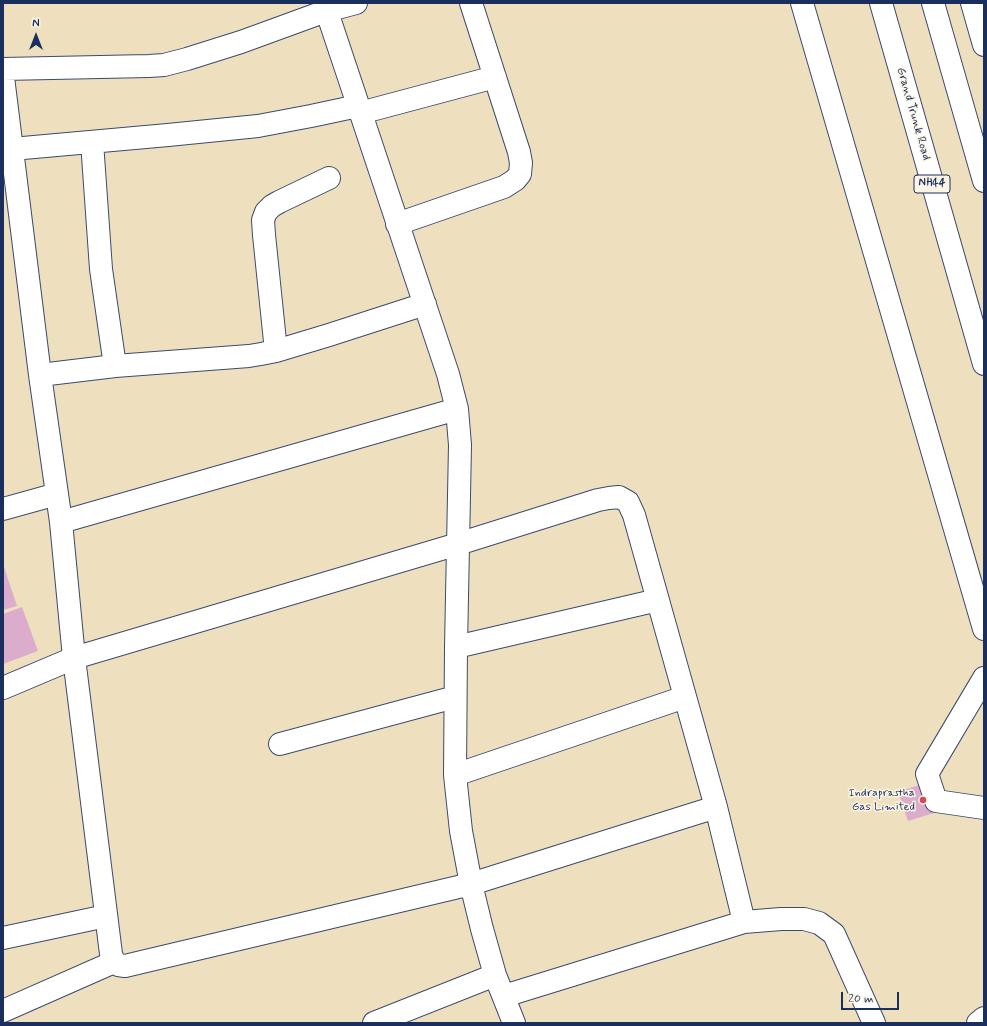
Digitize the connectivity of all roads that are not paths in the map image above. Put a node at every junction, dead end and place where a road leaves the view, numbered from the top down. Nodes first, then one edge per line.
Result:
1 (356, 3) edge
2 (471, 3) edge
3 (802, 3) edge
4 (881, 3) edge
5 (933, 3) edge
6 (972, 3) edge
7 (325, 7) edge
8 (984, 45) edge
9 (3, 69) edge
10 (3, 77) edge
11 (495, 77) junction
12 (359, 109) junction
13 (92, 142) junction
14 (12, 149) junction
15 (329, 178) dead end
16 (984, 181) edge
17 (397, 224) junction
18 (425, 304) junction
19 (276, 351) junction
20 (984, 364) edge
21 (115, 366) junction
22 (40, 375) junction
23 (457, 409) junction
24 (57, 494) junction
25 (3, 509) edge
26 (61, 522) junction
27 (458, 544) junction
28 (658, 600) junction
29 (984, 629) edge
30 (456, 647) junction
31 (74, 658) junction
32 (984, 678) edge
33 (3, 688) edge
34 (455, 697) junction
35 (685, 697) junction
36 (280, 744) dead end
37 (455, 775) junction
38 (716, 807) junction
39 (984, 808) edge
40 (471, 884) junction
41 (106, 916) junction
42 (744, 922) junction
43 (3, 938) edge
44 (114, 962) junction
45 (495, 975) junction
46 (504, 996) junction
47 (3, 1011) edge
48 (984, 1018) edge
49 (374, 1023) edge
50 (514, 1023) edge
51 (874, 1023) edge
52 (978, 1023) edge

1 - 7 main road
2 - 11 main road
3 - 29 main road
4 - 20 main road, Grand Trunk Road / NH44
5 - 16 main road
6 - 8 main road
7 - 9 main road
7 - 12 main road
10 - 14 main road
11 - 12 main road
11 - 17 main road
12 - 13 main road
12 - 17 main road
13 - 14 main road
13 - 21 main road
14 - 22 main road
15 - 19 main road
17 - 18 main road
18 - 19 main road
18 - 23 main road
19 - 21 main road
21 - 22 main road
22 - 24 main road
23 - 26 main road
23 - 27 main road
24 - 25 main road
24 - 26 main road
26 - 31 main road
27 - 28 main road
27 - 30 main road
27 - 31 main road
28 - 30 main road
28 - 35 main road
30 - 34 main road
31 - 33 main road
31 - 41 main road
32 - 39 main road
34 - 36 main road
34 - 37 main road
35 - 37 main road
35 - 38 main road
37 - 40 main road
38 - 40 main road
38 - 42 main road
40 - 44 main road
40 - 45 main road
41 - 43 main road
41 - 44 main road
42 - 46 main road
42 - 51 main road
44 - 47 main road
45 - 46 main road
45 - 49 main road
46 - 50 main road
48 - 52 main road

